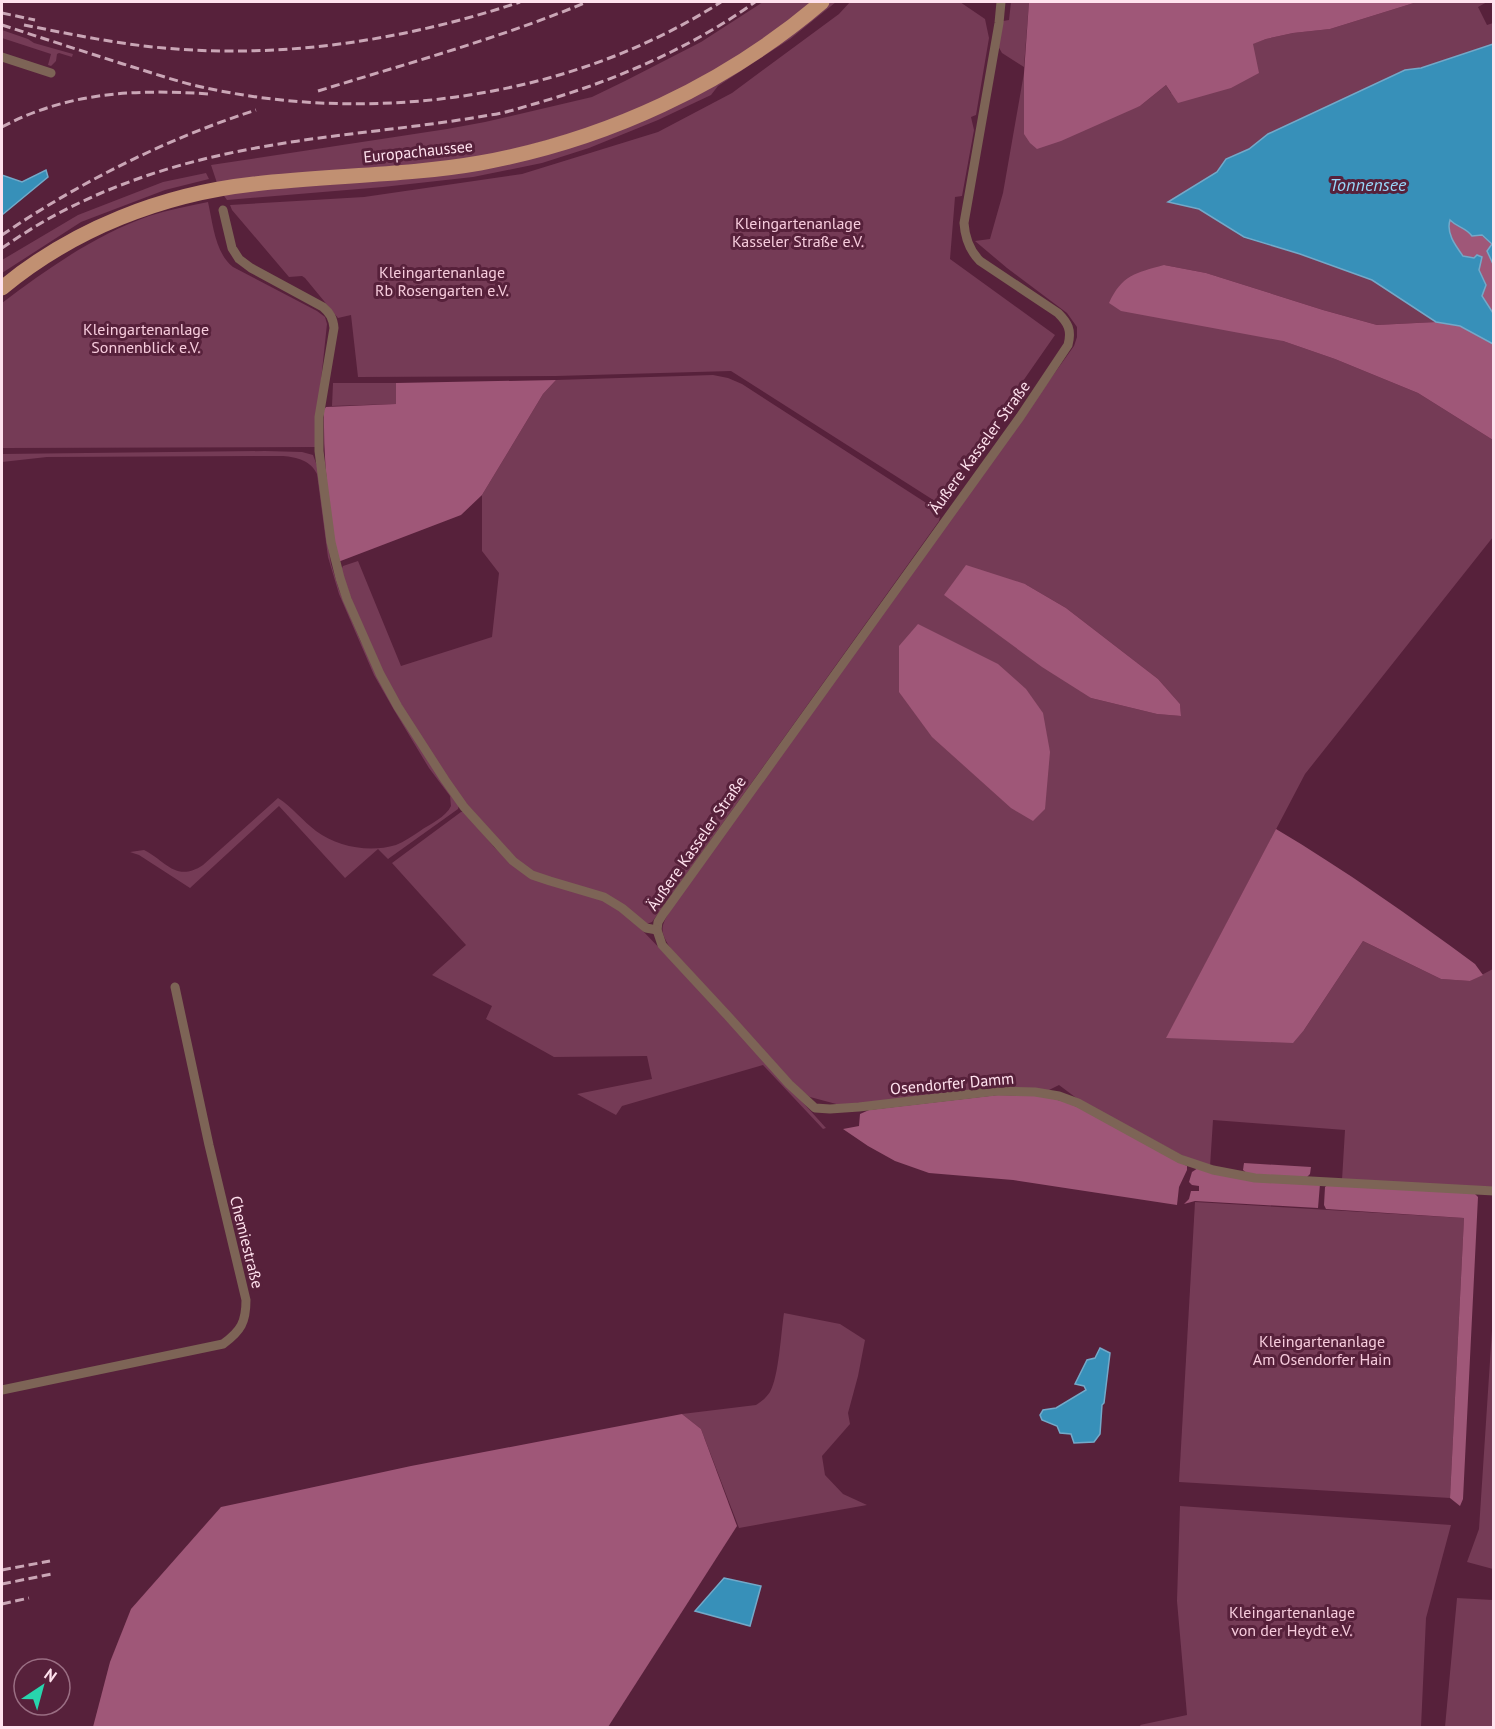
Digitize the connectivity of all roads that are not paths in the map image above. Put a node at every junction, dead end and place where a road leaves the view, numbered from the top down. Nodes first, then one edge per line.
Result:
1 (822, 2) edge
2 (1001, 2) edge
3 (2, 57) edge
4 (51, 73) dead end
5 (223, 210) dead end
6 (2, 288) edge
7 (657, 930) junction
8 (175, 987) dead end
9 (1494, 1191) edge
10 (2, 1390) edge

1 - 6 main road, Europachaussee
2 - 7 street, Äußere Kasseler Straße
3 - 4 street
5 - 7 street, Äußere Kasseler Straße
7 - 9 street, Osendorfer Damm
8 - 10 street, Chemiestraße

